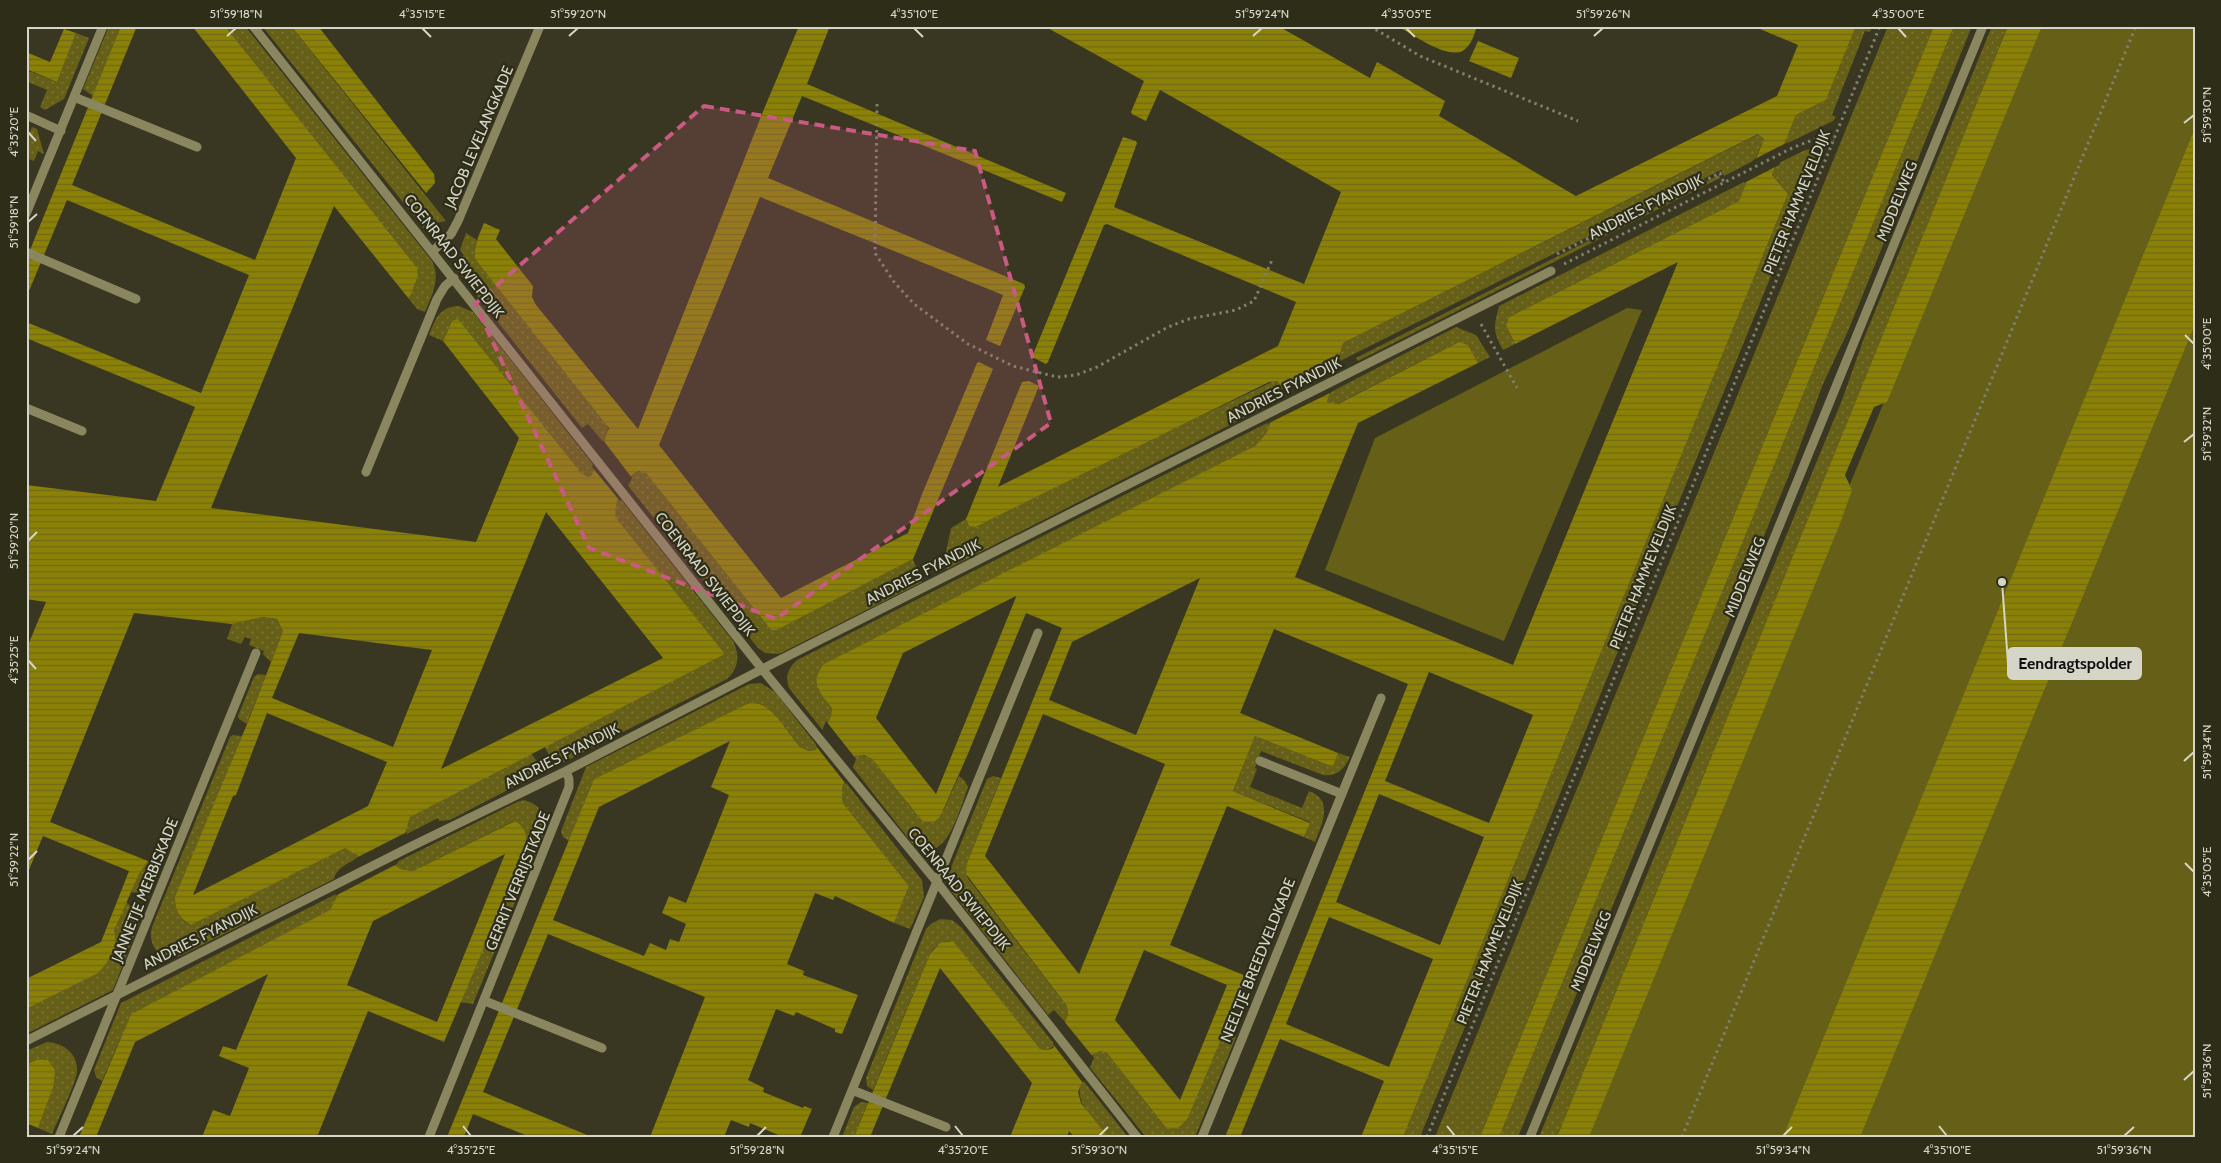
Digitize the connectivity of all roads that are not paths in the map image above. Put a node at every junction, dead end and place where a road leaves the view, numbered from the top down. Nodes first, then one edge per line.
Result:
1 (103, 26) edge
2 (253, 26) edge
3 (540, 26) edge
4 (1983, 26) edge
5 (78, 99) junction
6 (26, 115) edge
7 (61, 131) junction
8 (197, 147) dead end
9 (26, 214) edge
10 (433, 251) junction
11 (26, 252) edge
12 (1551, 271) road end
13 (454, 278) junction
14 (136, 299) dead end
15 (26, 408) edge
16 (82, 431) dead end
17 (366, 472) dead end
18 (1038, 633) dead end
19 (256, 653) dead end
20 (762, 668) junction
21 (1380, 698) dead end
22 (1260, 761) dead end
23 (566, 771) junction
24 (1342, 794) junction
25 (936, 881) junction
26 (118, 994) junction
27 (485, 1001) junction
28 (26, 1040) edge
29 (602, 1048) dead end
30 (852, 1090) junction
31 (946, 1127) dead end
32 (59, 1137) edge
33 (429, 1137) edge
34 (833, 1137) edge
35 (1137, 1137) edge
36 (1202, 1137) edge
37 (1530, 1137) edge

1 - 5 street
2 - 10 street, COENRAAD SWIEPDIJK
3 - 10 street, JACOB LEVELANGKADE
4 - 37 street, MIDDELWEG
5 - 7 street
5 - 8 street
6 - 7 street
7 - 9 street
10 - 13 street, COENRAAD SWIEPDIJK
11 - 14 street
12 - 20 street, ANDRIES FYANDIJK
13 - 17 street
13 - 20 street, COENRAAD SWIEPDIJK
15 - 16 street
18 - 25 street
19 - 26 street, JANNETJE MERBISKADE
20 - 23 street, ANDRIES FYANDIJK
20 - 25 street, COENRAAD SWIEPDIJK
21 - 24 street, NEELTJE BREEDVELDKADE
22 - 24 street
23 - 26 street, ANDRIES FYANDIJK
23 - 27 street, GERRIT VERRIJSTKADE
24 - 36 street, NEELTJE BREEDVELDKADE
25 - 30 street
25 - 35 street, COENRAAD SWIEPDIJK
26 - 28 street, ANDRIES FYANDIJK
26 - 32 street, JANNETJE MERBISKADE
27 - 29 street
27 - 33 street, GERRIT VERRIJSTKADE
30 - 31 street
30 - 34 street

